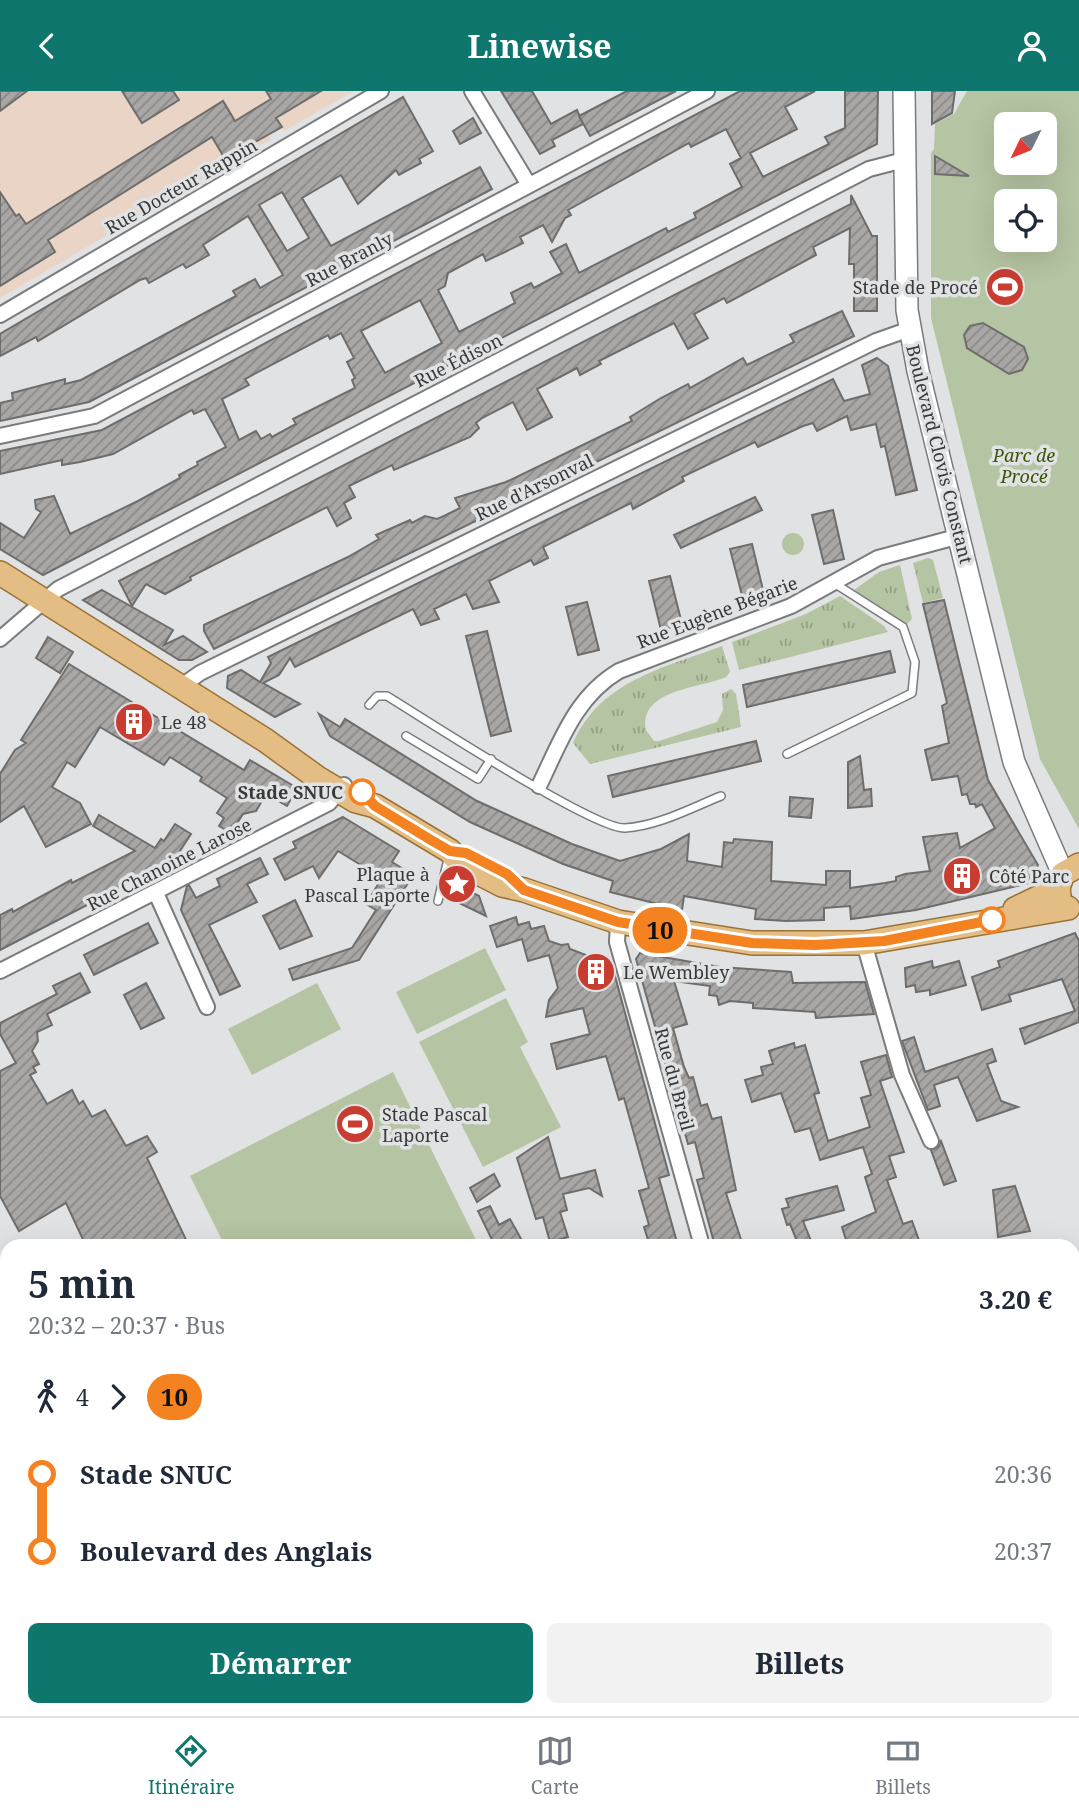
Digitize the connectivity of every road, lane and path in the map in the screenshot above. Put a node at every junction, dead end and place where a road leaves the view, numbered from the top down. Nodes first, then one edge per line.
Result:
1 (381, 91) edge
2 (472, 91) edge
3 (707, 91) edge
4 (904, 91) edge
5 (904, 160) junction
6 (529, 185) junction
7 (0, 315) edge
8 (910, 329) junction
9 (0, 436) edge
10 (960, 536) junction
11 (0, 573) edge
12 (834, 583) junction
13 (0, 584) edge
14 (41, 603) junction
15 (0, 639) edge
16 (179, 688) junction
17 (369, 705) dead end
18 (406, 736) dead end
19 (787, 754) dead end
20 (491, 759) junction
21 (539, 786) junction
22 (343, 787) junction
23 (721, 796) dead end
24 (450, 851) junction
25 (1070, 871) edge
26 (156, 893) junction
27 (438, 901) dead end
28 (1073, 910) edge
29 (990, 921) junction
30 (618, 922) junction
31 (864, 943) junction
32 (0, 971) edge
33 (207, 1007) dead end
34 (931, 1141) dead end
35 (700, 1239) edge

1 - 7 street, Rue Docteur Rappin
2 - 6 street
3 - 6 street, Rue Branly
4 - 5 street, Boulevard Clovis Constant
5 - 8 street, Boulevard Clovis Constant
5 - 14 street, Rue Édison
6 - 9 street, Rue Branly
8 - 10 street, Boulevard Clovis Constant
8 - 16 street, Rue d'Arsonval
10 - 12 street, Rue Eugène Bégarie
10 - 25 street, Boulevard Clovis Constant
11 - 14 main road
12 - 19 lane
12 - 21 street, Rue Eugène Bégarie
13 - 14 main road
14 - 15 street, Rue Édison
14 - 16 main road
16 - 22 main road
17 - 20 lane
18 - 20 lane
20 - 21 lane
21 - 23 lane
22 - 24 main road
22 - 26 street, Rue Chanoine Larose
24 - 27 lane
24 - 30 main road
25 - 28 main road
25 - 29 main road
26 - 32 street, Rue Chanoine Larose
26 - 33 street
28 - 29 main road
29 - 31 main road
30 - 31 main road
30 - 35 street, Rue du Breil
31 - 34 street

